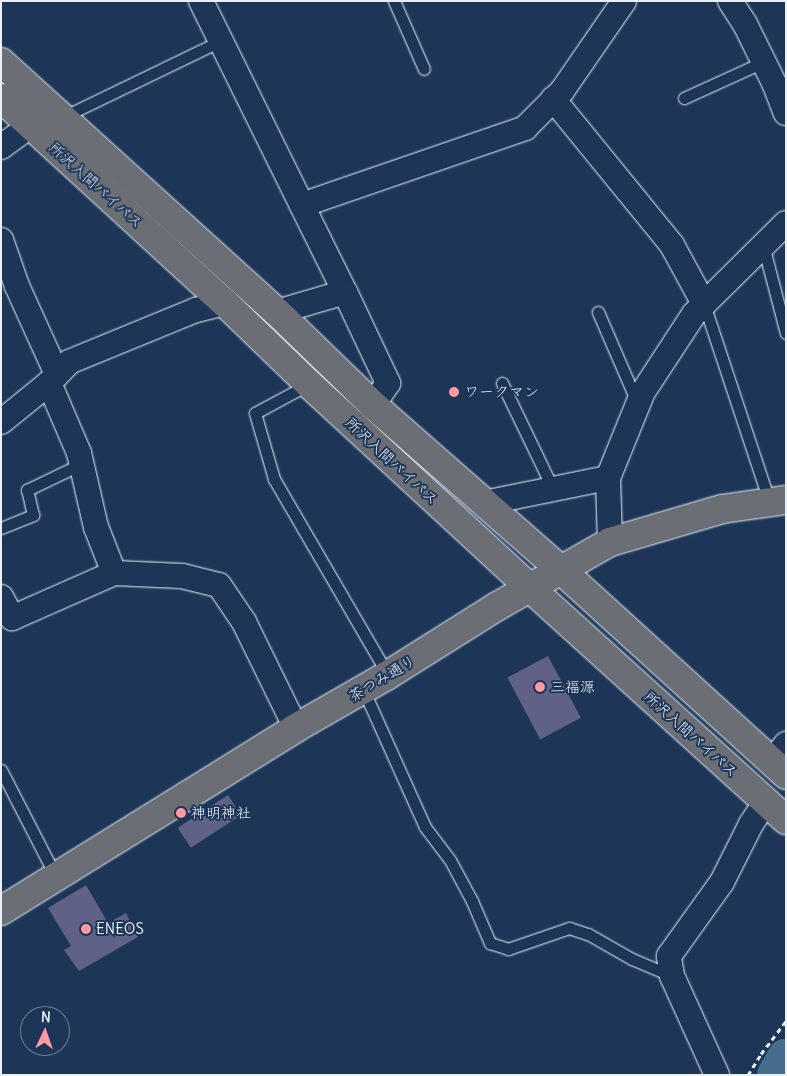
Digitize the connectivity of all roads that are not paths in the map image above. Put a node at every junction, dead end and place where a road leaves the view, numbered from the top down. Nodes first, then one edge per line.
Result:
1 (394, 1) edge
2 (624, 1) edge
3 (730, 1) edge
4 (208, 4) edge
5 (220, 41) junction
6 (1, 62) edge
7 (763, 62) junction
8 (424, 69) dead end
9 (1, 98) edge
10 (684, 98) dead end
11 (553, 99) junction
12 (786, 113) edge
13 (63, 117) junction
14 (30, 125) junction
15 (1, 147) edge
16 (302, 205) junction
17 (786, 223) edge
18 (1, 240) edge
19 (763, 245) junction
20 (345, 292) junction
21 (225, 303) junction
22 (704, 304) junction
23 (277, 312) junction
24 (598, 312) dead end
25 (786, 333) edge
26 (53, 378) junction
27 (502, 382) dead end
28 (309, 384) junction
29 (637, 404) junction
30 (373, 405) junction
31 (1, 422) edge
32 (81, 464) junction
33 (608, 478) junction
34 (553, 489) junction
35 (777, 501) edge
36 (484, 503) junction
37 (1, 528) edge
38 (610, 542) junction
39 (560, 569) junction
40 (114, 573) junction
41 (529, 587) junction
42 (1, 597) edge
43 (388, 675) junction
44 (364, 689) junction
45 (296, 728) junction
46 (781, 760) edge
47 (1, 770) edge
48 (766, 802) junction
49 (786, 820) edge
50 (56, 876) junction
51 (1, 911) edge
52 (672, 976) junction
53 (718, 1075) edge

1 - 8 lane
2 - 11 street
3 - 7 street
4 - 5 street
5 - 13 lane
5 - 16 street
6 - 13 main road, 所沢入間バイパス
7 - 10 lane
7 - 12 street
9 - 14 main road, 所沢入間バイパス
11 - 16 street
11 - 22 street
13 - 23 main road, 所沢入間バイパス
14 - 15 street
14 - 21 main road, 所沢入間バイパス
16 - 20 street
17 - 19 street
18 - 26 street
19 - 22 street
19 - 25 lane
20 - 23 street
20 - 30 street
21 - 26 street
21 - 28 main road, 所沢入間バイパス
22 - 29 street
22 - 35 lane
23 - 30 main road, 所沢入間バイパス
24 - 29 lane
26 - 31 street
26 - 32 street
27 - 34 lane
28 - 41 main road, 所沢入間バイパス
28 - 43 lane
29 - 33 street
30 - 36 main road, 所沢入間バイパス
32 - 37 lane
32 - 40 street
33 - 34 street
33 - 38 street
34 - 36 street
35 - 38 main road, 茶つみ通り
36 - 39 main road, 所沢入間バイパス
38 - 39 main road, 茶つみ通り
39 - 41 main road, 茶つみ通り
39 - 46 main road, 所沢入間バイパス
40 - 42 street
40 - 45 street
41 - 43 main road, 茶つみ通り
41 - 48 main road, 所沢入間バイパス
43 - 44 main road, 茶つみ通り
44 - 45 main road, 茶つみ通り
44 - 52 lane
45 - 50 main road, 茶つみ通り
47 - 50 lane
48 - 49 main road, 所沢入間バイパス
48 - 52 street
50 - 51 main road, 茶つみ通り
52 - 53 street

